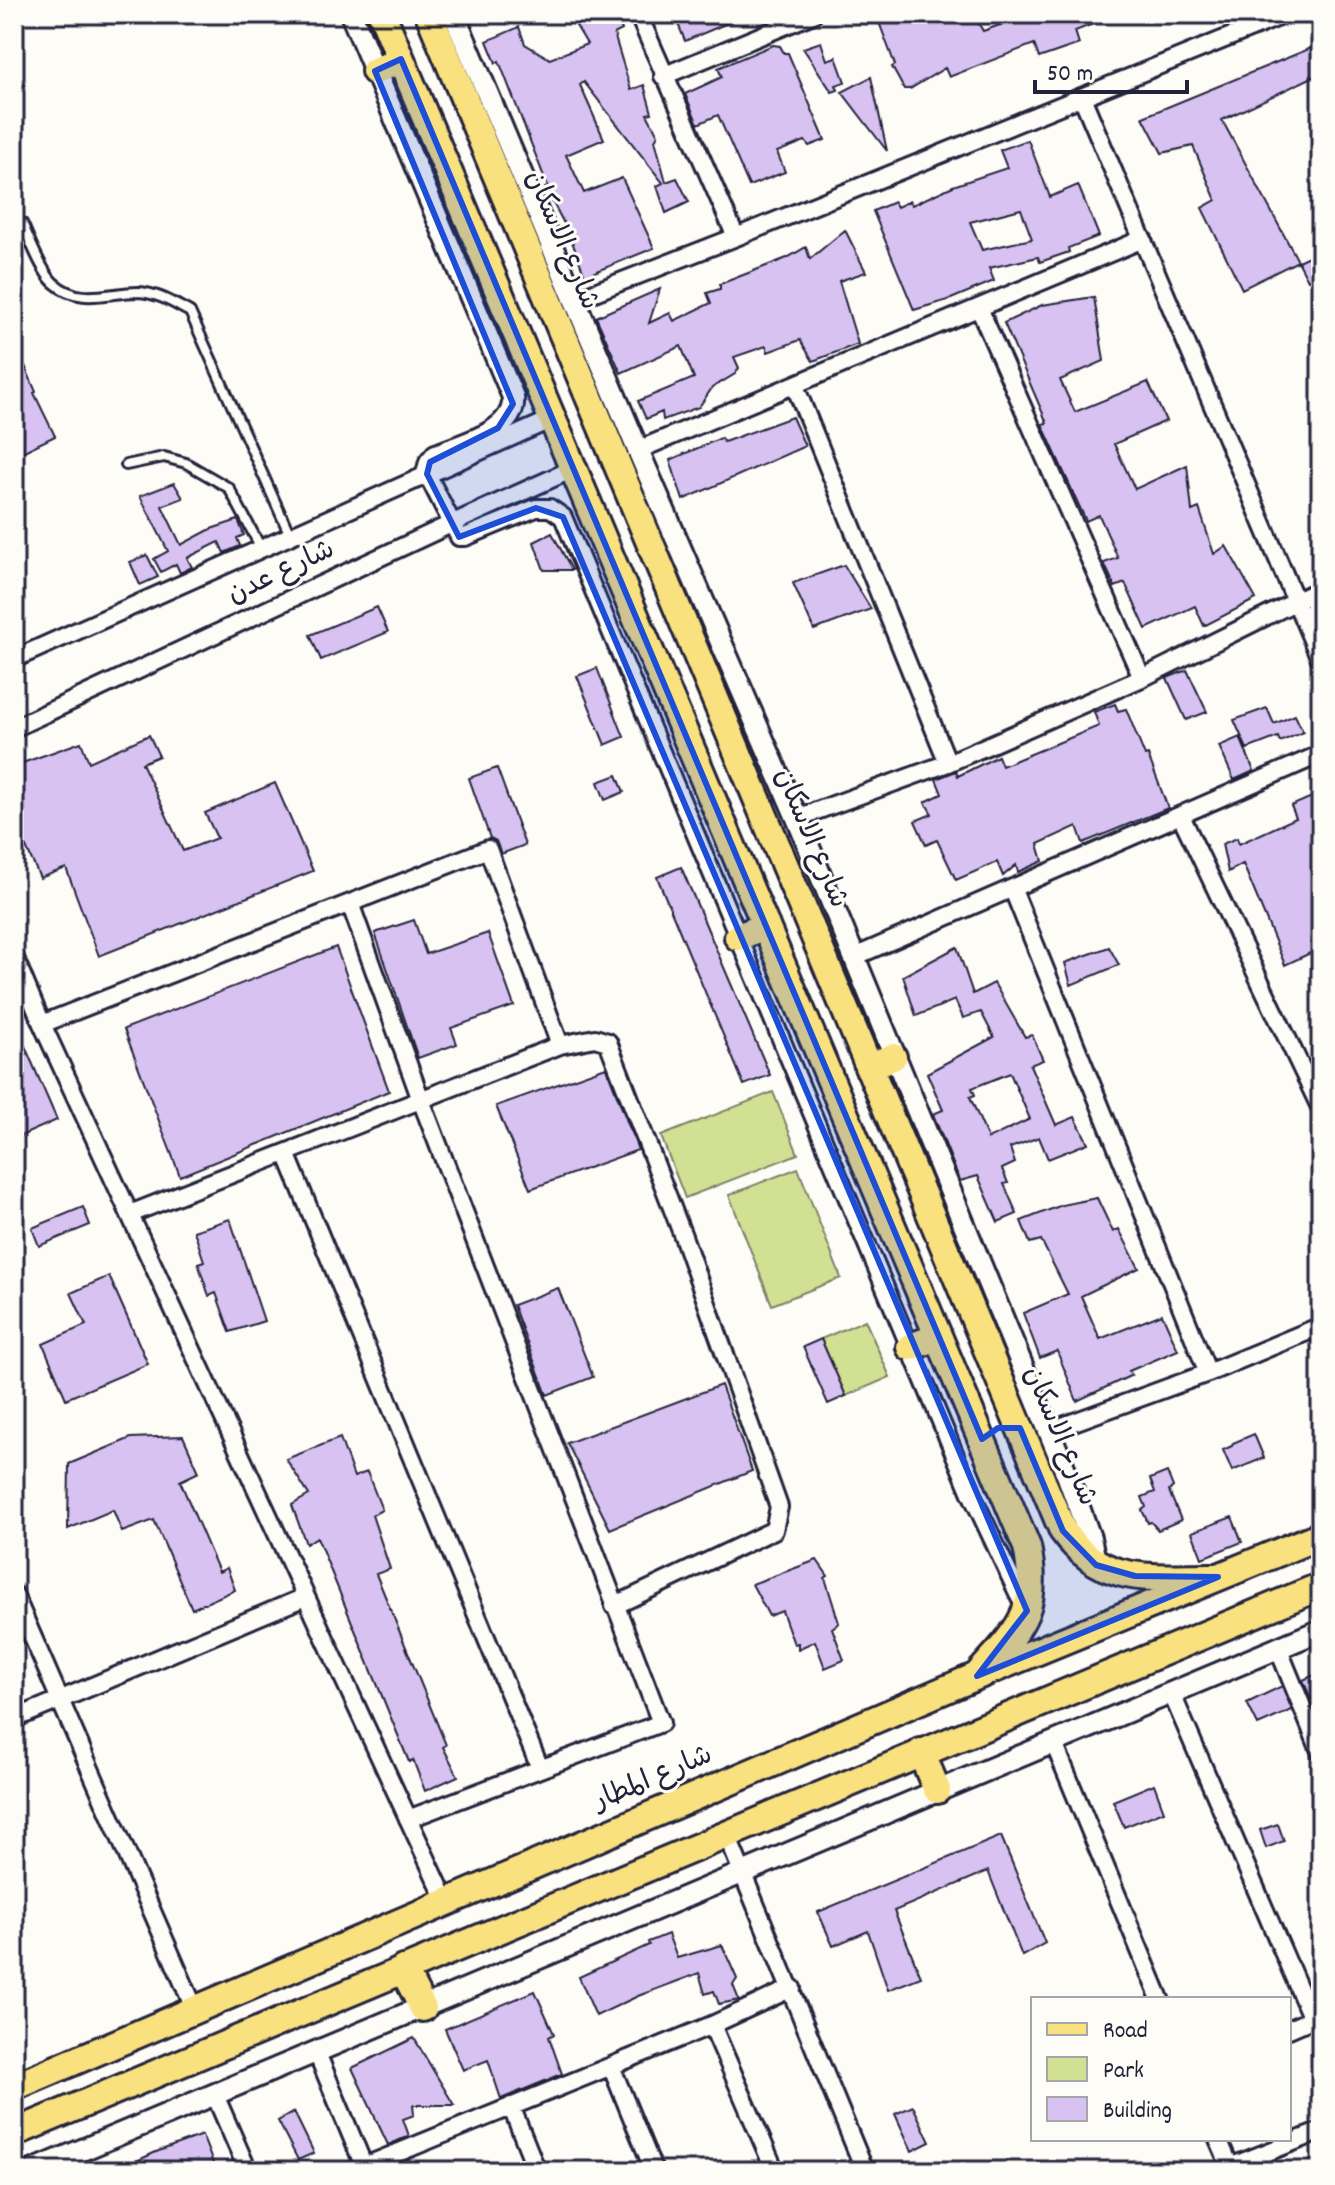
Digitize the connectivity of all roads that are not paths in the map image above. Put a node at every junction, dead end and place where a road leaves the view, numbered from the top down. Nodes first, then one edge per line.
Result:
1 (351, 14) edge
2 (382, 14) edge
3 (429, 14) edge
4 (454, 14) edge
5 (638, 14) edge
6 (1286, 14) edge
7 (807, 15) edge
8 (401, 59) junction
9 (375, 71) junction
10 (663, 76) junction
11 (1082, 97) junction
12 (521, 202) junction
13 (22, 223) dead end
14 (736, 237) junction
15 (1143, 239) junction
16 (574, 300) junction
17 (979, 308) junction
18 (795, 386) junction
19 (552, 419) junction
20 (625, 441) junction
21 (126, 465) dead end
22 (573, 469) junction
23 (427, 474) junction
24 (451, 524) junction
25 (290, 535) junction
26 (261, 548) junction
27 (1321, 589) edge
28 (1295, 601) junction
29 (14, 659) edge
30 (1321, 661) edge
31 (1142, 678) junction
32 (14, 728) edge
33 (1321, 754) edge
34 (948, 763) junction
35 (1181, 816) junction
36 (797, 818) junction
37 (1013, 890) junction
38 (350, 903) junction
39 (766, 926) junction
40 (738, 937) junction
41 (14, 956) edge
42 (854, 957) junction
43 (42, 1024) junction
44 (560, 1045) junction
45 (893, 1057) junction
46 (868, 1067) junction
47 (421, 1100) junction
48 (1321, 1109) edge
49 (286, 1153) junction
50 (130, 1214) junction
51 (1321, 1326) edge
52 (938, 1337) junction
53 (910, 1347) junction
54 (1208, 1373) junction
55 (999, 1377) junction
56 (964, 1397) junction
57 (1020, 1428) junction
58 (1049, 1431) junction
59 (984, 1445) junction
60 (1321, 1535) edge
61 (1096, 1565) junction
62 (1218, 1577) junction
63 (1321, 1586) edge
64 (14, 1594) edge
65 (305, 1597) junction
66 (614, 1606) junction
67 (1027, 1611) junction
68 (1321, 1630) edge
69 (1278, 1648) junction
70 (977, 1676) junction
71 (1171, 1692) junction
72 (58, 1700) junction
73 (14, 1719) edge
74 (1053, 1741) junction
75 (921, 1752) junction
76 (1321, 1753) edge
77 (540, 1768) junction
78 (937, 1790) junction
79 (408, 1819) junction
80 (726, 1833) junction
81 (584, 1845) junction
82 (743, 1872) junction
83 (495, 1881) junction
84 (604, 1887) junction
85 (447, 1903) junction
86 (514, 1922) junction
87 (403, 1969) junction
88 (792, 1988) junction
89 (1159, 1997) edge
90 (423, 2008) junction
91 (195, 2010) junction
92 (1316, 2017) edge
93 (712, 2025) junction
94 (1291, 2028) edge
95 (317, 2053) junction
96 (611, 2066) junction
97 (14, 2087) edge
98 (215, 2095) junction
99 (511, 2106) junction
100 (1321, 2131) edge
101 (14, 2133) edge
102 (1219, 2141) edge
103 (361, 2169) edge
104 (1231, 2169) edge
105 (32, 2171) edge
106 (248, 2171) edge
107 (537, 2171) edge
108 (654, 2171) edge
109 (775, 2171) edge
110 (865, 2171) edge

1 - 9 street
2 - 8 main road
3 - 12 main road, شارع الاسكان
4 - 12 street
5 - 10 street
6 - 11 street
7 - 10 street
8 - 9 main road
8 - 19 main road
9 - 23 street
10 - 14 street
11 - 14 street
11 - 15 street
12 - 16 street
12 - 20 main road, شارع الاسكان
13 - 25 lane
14 - 16 street
15 - 17 street
15 - 28 street
16 - 20 street
17 - 18 street
17 - 31 street
18 - 20 street
18 - 34 street
19 - 22 main road
19 - 23 street, شارع عدن
20 - 36 street
20 - 46 main road, شارع الاسكان
21 - 26 lane
22 - 24 street, شارع عدن
22 - 39 main road
23 - 24 street
23 - 25 street, شارع عدن
24 - 32 street, شارع عدن
24 - 40 street
25 - 26 street, شارع عدن
26 - 29 street, شارع عدن
27 - 28 street
28 - 30 street
28 - 31 street
31 - 34 street
33 - 35 street
34 - 36 street
35 - 37 street
35 - 48 street
36 - 42 street
37 - 42 street
37 - 54 street
38 - 43 street
38 - 44 street
38 - 47 street
39 - 40 main road
39 - 52 main road
40 - 53 street
41 - 43 street
42 - 45 street
43 - 50 street
44 - 47 street
44 - 66 street
45 - 46 main road
45 - 58 street
46 - 55 main road, شارع الاسكان
47 - 49 street
47 - 66 street
49 - 50 street
49 - 77 street
50 - 65 street
51 - 54 street
52 - 53 main road
52 - 56 main road
53 - 67 street
54 - 58 street
55 - 56 main road
55 - 57 main road, شارع الاسكان
56 - 59 main road
57 - 59 main road
57 - 61 main road, شارع الاسكان
58 - 61 street
59 - 67 main road
60 - 62 main road, شارع المطار
61 - 62 main road, شارع الاسكان
62 - 70 main road, شارع المطار
63 - 75 main road
64 - 72 street
65 - 72 street
65 - 79 street
66 - 77 street
67 - 70 main road
68 - 69 street
69 - 71 street
69 - 76 street
70 - 81 main road, شارع المطار
71 - 74 street
71 - 92 street
72 - 73 street
72 - 91 street
74 - 78 street
74 - 89 street
75 - 78 main road
75 - 80 main road
77 - 79 street
78 - 82 street
79 - 85 street
80 - 82 street
80 - 84 main road
81 - 83 main road, شارع المطار
81 - 84 main road
82 - 88 street
82 - 90 street
83 - 85 main road, شارع المطار
83 - 86 main road
84 - 86 main road
85 - 91 main road, شارع المطار
86 - 87 main road
87 - 90 main road
87 - 101 main road
88 - 93 street
88 - 110 street
90 - 95 street
91 - 97 main road, شارع المطار
92 - 94 street
93 - 96 street
93 - 109 street
95 - 98 street
95 - 103 street
96 - 99 street
96 - 108 street
98 - 105 street
98 - 106 street
99 - 103 street
99 - 107 street
100 - 104 street
102 - 104 street

